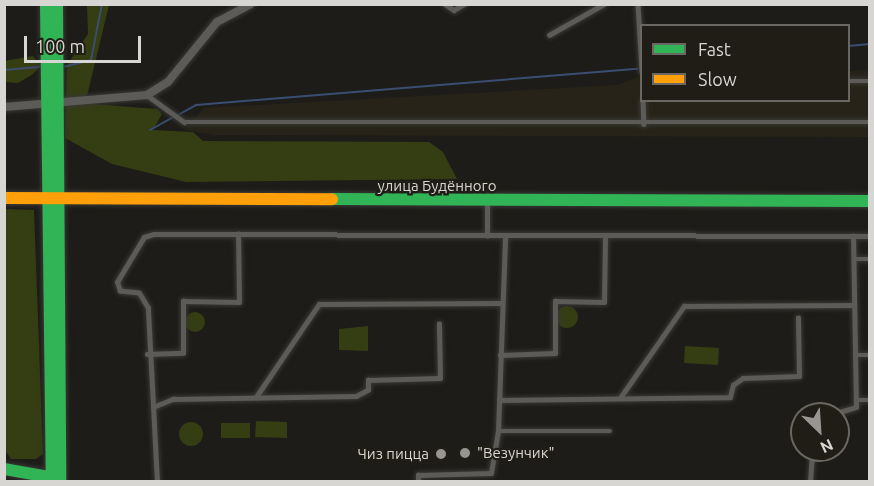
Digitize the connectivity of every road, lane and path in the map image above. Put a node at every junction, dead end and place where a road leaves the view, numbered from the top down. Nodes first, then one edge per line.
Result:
1 (46, 4) edge
2 (57, 4) edge
3 (251, 4) edge
4 (445, 4) edge
5 (464, 4) edge
6 (604, 4) edge
7 (638, 4) edge
8 (549, 35) dead end
9 (640, 38) edge
10 (53, 58) junction
11 (850, 81) edge
12 (870, 81) edge
13 (147, 95) junction
14 (643, 102) edge
15 (52, 103) junction
16 (4, 107) edge
17 (870, 122) edge
18 (644, 124) junction
19 (4, 198) edge
20 (50, 200) junction
21 (870, 201) edge
22 (487, 202) junction
23 (238, 234) junction
24 (487, 236) junction
25 (505, 236) junction
26 (605, 236) junction
27 (853, 236) junction
28 (870, 236) edge
29 (854, 259) junction
30 (870, 259) edge
31 (501, 303) junction
32 (854, 305) junction
33 (798, 318) dead end
34 (439, 324) dead end
35 (147, 354) junction
36 (500, 355) junction
37 (855, 355) junction
38 (870, 355) edge
39 (256, 397) junction
40 (620, 398) junction
41 (499, 400) junction
42 (856, 400) junction
43 (870, 400) edge
44 (153, 407) junction
45 (850, 409) edge
46 (498, 431) junction
47 (610, 431) dead end
48 (811, 462) edge
49 (4, 469) edge
50 (56, 480) edge
51 (157, 482) edge
52 (418, 482) edge
53 (810, 482) edge

1 - 10 main road
2 - 10 main road
3 - 13 street
4 - 5 lane
6 - 8 lane
7 - 9 lane
10 - 15 main road
11 - 12 lane
13 - 15 street
13 - 18 lane
14 - 18 lane
15 - 16 street
15 - 20 main road
17 - 18 lane
19 - 20 main road, улица Будённого
20 - 22 main road, улица Будённого
20 - 50 main road
21 - 22 main road, улица Будённого
22 - 24 lane
23 - 24 lane
23 - 35 lane
23 - 35 lane
24 - 25 lane
25 - 26 lane
25 - 31 lane
26 - 27 lane
26 - 36 lane
27 - 28 lane
27 - 29 lane
29 - 30 lane
29 - 32 lane
31 - 36 lane
31 - 39 lane
32 - 37 lane
32 - 40 lane
33 - 40 lane
34 - 39 lane
35 - 44 lane
36 - 41 lane
37 - 38 lane
37 - 42 lane
39 - 44 lane
40 - 41 lane
41 - 46 lane
42 - 43 lane
42 - 45 lane
44 - 51 lane
46 - 47 lane
46 - 52 lane
48 - 53 lane
49 - 50 main road

